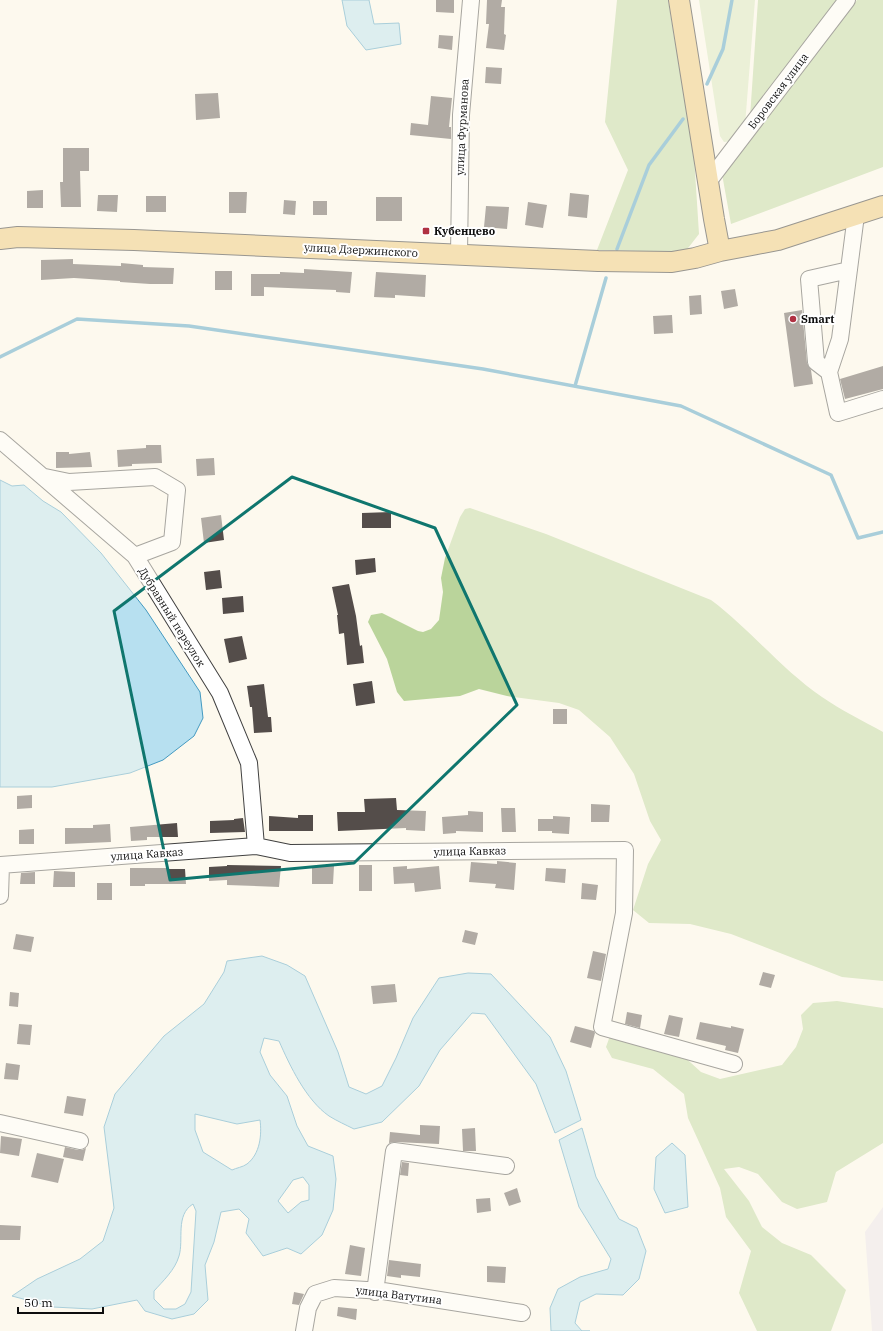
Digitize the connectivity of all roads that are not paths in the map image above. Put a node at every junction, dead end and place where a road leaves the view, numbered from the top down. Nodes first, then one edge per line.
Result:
1 (471, 0) edge
2 (679, 0) edge
3 (847, 0) edge
4 (708, 182) junction
5 (883, 206) edge
6 (856, 215) junction
7 (0, 239) edge
8 (720, 251) junction
9 (459, 254) junction
10 (849, 270) junction
11 (829, 372) junction
12 (883, 399) edge
13 (0, 440) edge
14 (43, 477) junction
15 (134, 556) junction
16 (256, 846) junction
17 (1, 865) edge
18 (0, 896) edge
19 (734, 1064) dead end
20 (0, 1123) edge
21 (80, 1141) dead end
22 (506, 1166) dead end
23 (375, 1292) junction
24 (522, 1313) dead end
25 (304, 1331) edge

1 - 9 street, улица Фурманова
2 - 4 main road
3 - 4 street, Боровская улица
4 - 8 main road
5 - 6 main road, улица Дзержинского
6 - 8 main road, улица Дзержинского
6 - 10 street
7 - 9 main road, улица Дзержинского
8 - 9 main road, улица Дзержинского
10 - 11 street
10 - 11 street
11 - 12 street
13 - 14 street, Дубравный переулок
14 - 15 street, Дубравный переулок
14 - 15 street
15 - 16 street, Дубравный переулок
16 - 17 street, улица Кавказ
16 - 19 street, улица Кавказ
17 - 18 street
20 - 21 street
22 - 23 street
23 - 24 street, улица Ватутина
23 - 25 street, улица Ватутина

